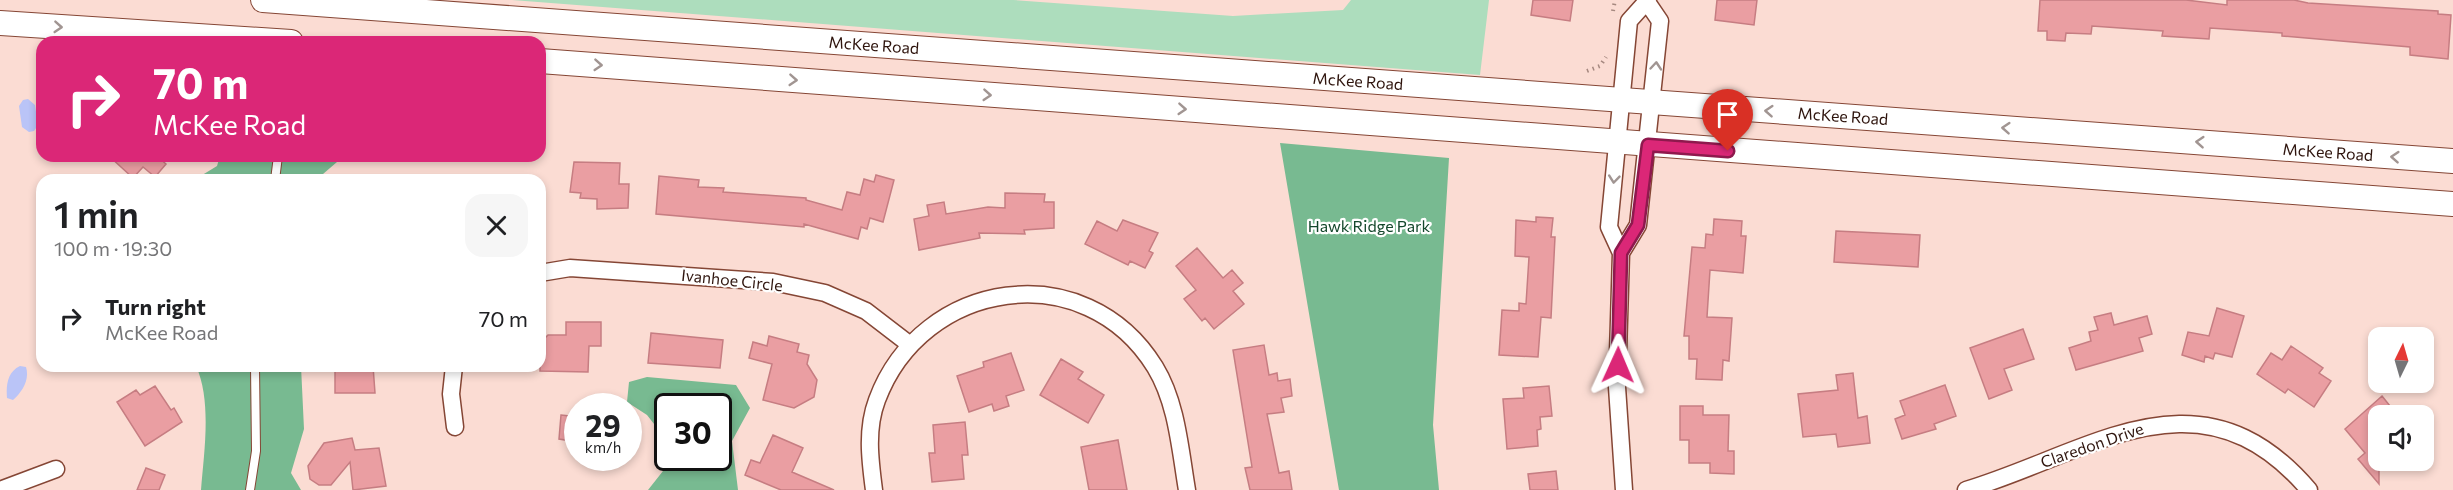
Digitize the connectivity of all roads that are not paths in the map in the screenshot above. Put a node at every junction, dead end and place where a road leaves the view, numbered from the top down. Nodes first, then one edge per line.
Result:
1 (263, 0) edge
2 (1647, 1) edge
3 (0, 23) edge
4 (194, 36) edge
5 (546, 61) edge
6 (1622, 100) junction
7 (1653, 102) junction
8 (1617, 142) junction
9 (1648, 145) junction
10 (2453, 161) edge
11 (2453, 204) edge
12 (1621, 253) junction
13 (546, 272) edge
14 (909, 344) junction
15 (255, 372) edge
16 (453, 372) edge
17 (455, 427) dead end
18 (56, 469) dead end
19 (0, 490) edge
20 (250, 490) edge
21 (874, 490) edge
22 (1187, 490) edge
23 (1624, 490) edge
24 (1966, 490) edge
25 (2309, 490) edge

1 - 6 main road, McKee Road
2 - 6 street
7 -> 2 street
3 -> 4 main road
5 -> 8 main road
6 - 7 main road, McKee Road
6 - 8 street
7 - 9 street
10 -> 7 main road, McKee Road
8 - 9 main road
8 -> 12 street
9 - 11 main road
9 - 12 street
12 - 23 street
13 - 14 street, Ivanhoe Circle
14 - 21 street
14 - 22 street
15 - 20 lane
16 - 17 street
18 - 19 street
24 - 25 street, Claredon Drive

